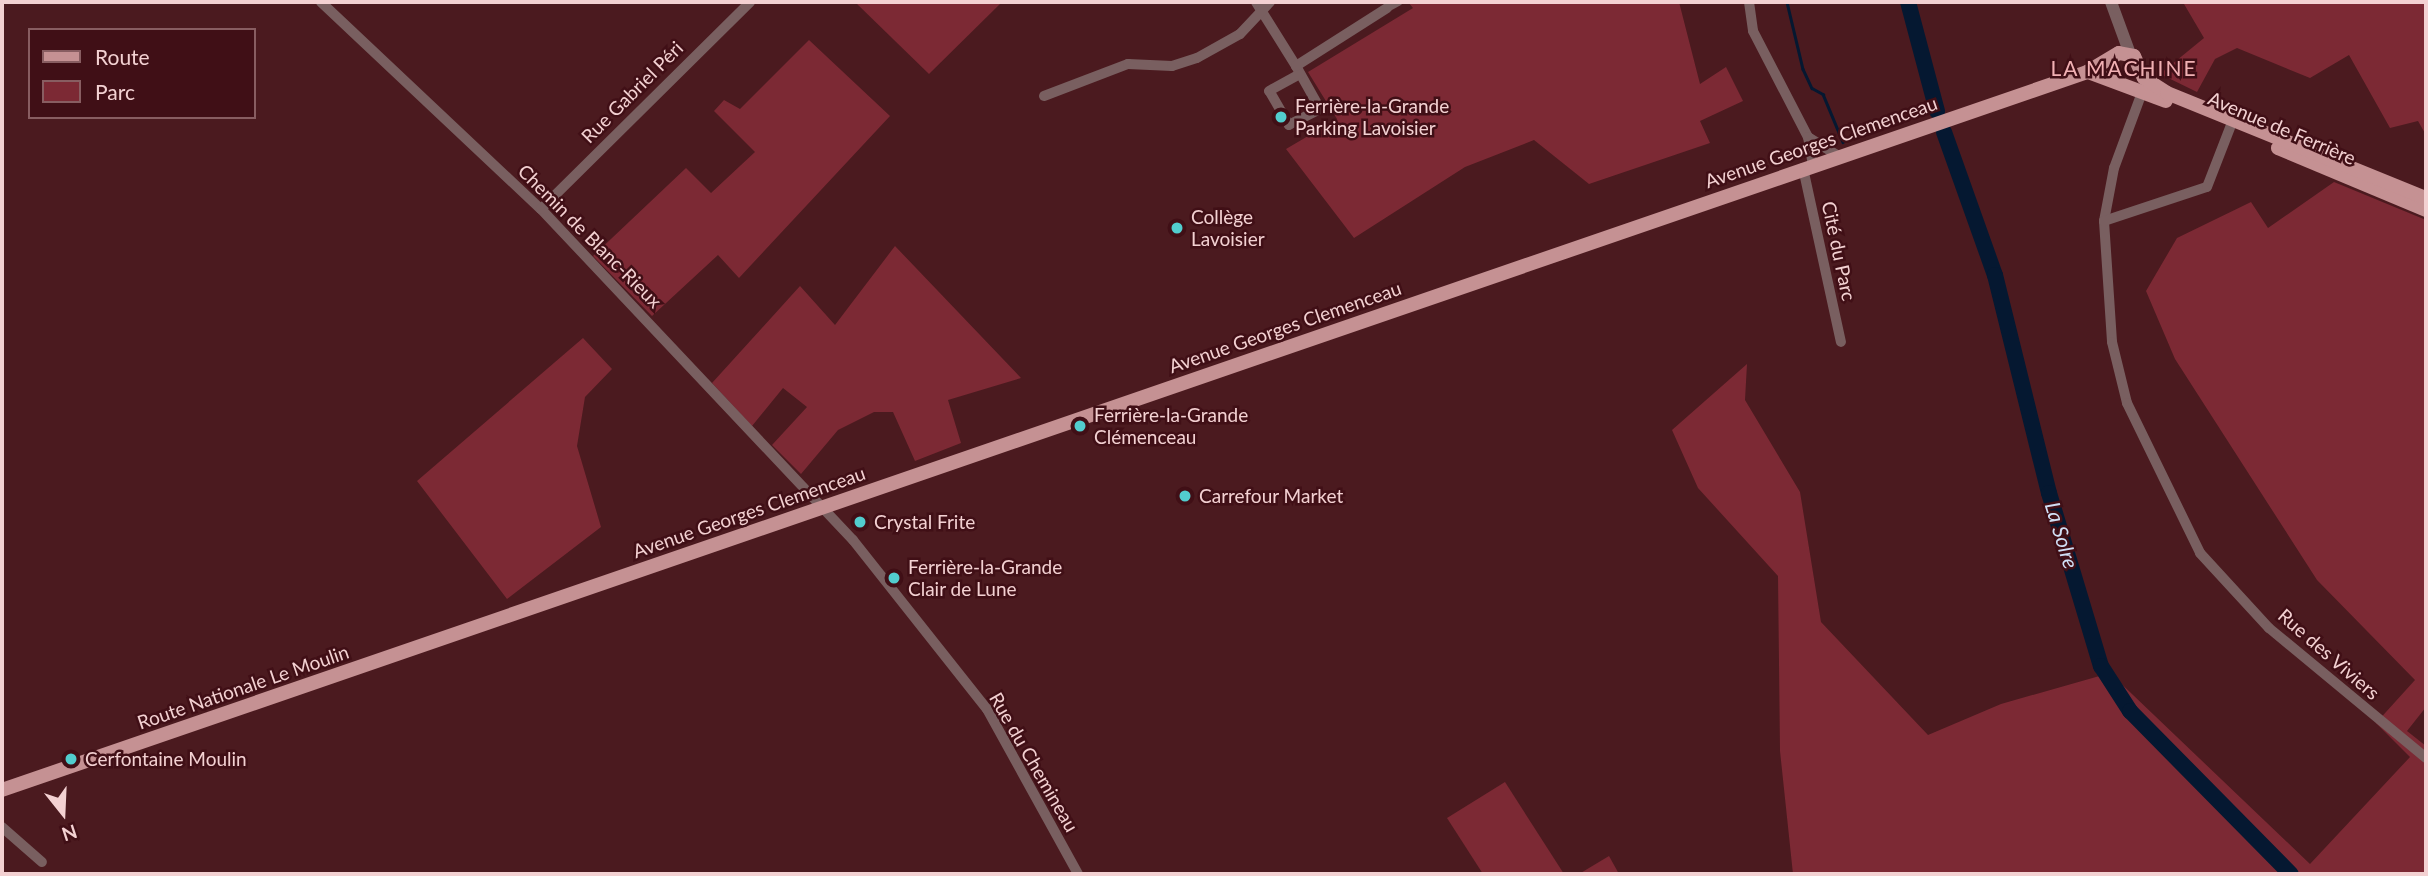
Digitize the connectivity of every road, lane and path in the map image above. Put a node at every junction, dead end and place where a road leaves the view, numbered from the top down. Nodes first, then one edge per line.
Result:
1 (321, 2) edge
2 (750, 2) edge
3 (1270, 2) edge
4 (1398, 2) edge
5 (1749, 2) edge
6 (2110, 2) edge
7 (1258, 6) edge
8 (1387, 8) joint
9 (2120, 56) junction
10 (1298, 70) junction
11 (2087, 72) junction
12 (2117, 79) junction
13 (2142, 80) junction
14 (1044, 96) dead end
15 (2231, 123) junction
16 (1808, 137) junction
17 (1839, 156) junction
18 (1808, 166) junction
19 (2426, 198) edge
20 (541, 209) junction
21 (2426, 210) edge
22 (2104, 221) junction
23 (1840, 342) dead end
24 (824, 506) junction
25 (497, 620) joint
26 (2426, 758) edge
27 (2, 790) edge
28 (2, 827) edge
29 (42, 862) dead end
30 (1077, 874) edge

1 - 20 street, Chemin de Blanc-Rieux
2 - 20 street, Rue Gabriel Péri
3 - 7 street
4 - 8 street
5 - 16 street
6 - 9 street
7 - 10 street
7 - 14 street
8 - 10 street
9 - 11 main road, Avenue Georges Clemenceau
9 - 12 main road
9 - 13 main road
10 - 10 street
11 - 12 main road, Avenue Georges Clemenceau
11 - 17 main road, Avenue Georges Clemenceau
12 - 13 main road
12 - 13 main road
13 - 15 main road
13 - 22 street, Rue des Viviers
15 - 19 main road
15 - 21 main road, Avenue de Ferrière
15 - 22 street
16 - 17 street
16 - 18 street, Cité du Parc
17 - 18 main road, Avenue Georges Clemenceau
18 - 23 street, Cité du Parc
18 - 24 main road, Avenue Georges Clemenceau
20 - 24 street, Chemin de Blanc-Rieux
22 - 26 street, Rue des Viviers
24 - 25 main road, Avenue Georges Clemenceau
24 - 30 street, Rue du Chemineau
25 - 27 main road, Route Nationale Le Moulin
28 - 29 street

